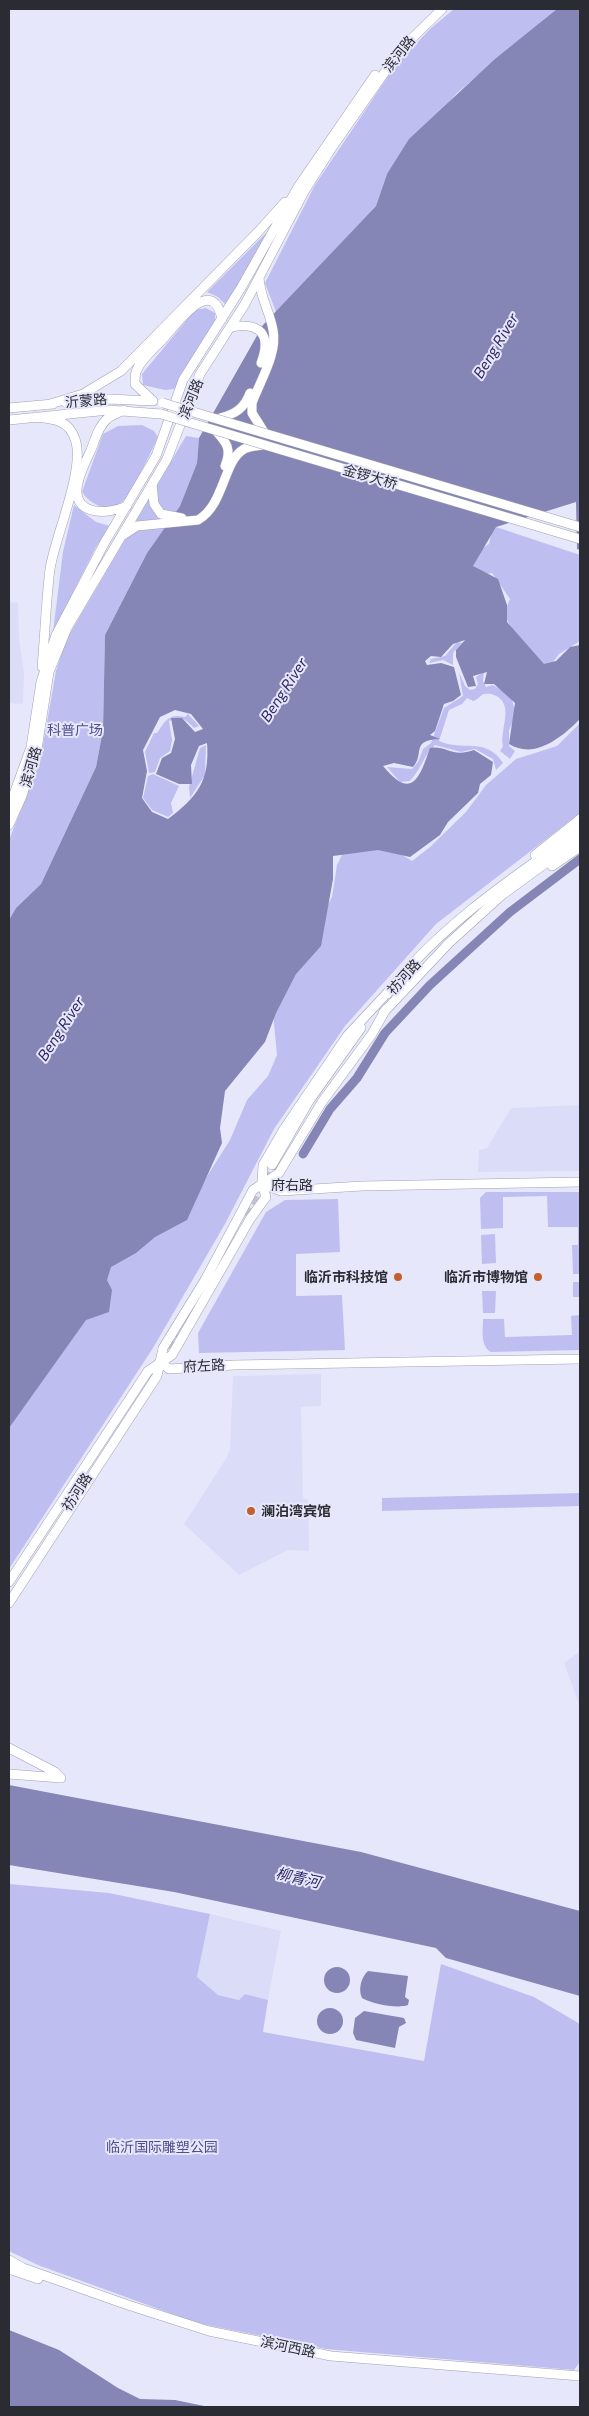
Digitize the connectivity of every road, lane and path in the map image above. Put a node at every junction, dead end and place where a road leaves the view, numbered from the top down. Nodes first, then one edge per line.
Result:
1 (434, 9) edge
2 (442, 9) edge
3 (298, 187) junction
4 (259, 278) junction
5 (222, 319) junction
6 (231, 327) junction
7 (153, 401) junction
8 (163, 403) joint
9 (47, 405) junction
10 (9, 408) edge
11 (124, 410) junction
12 (161, 414) joint
13 (35, 417) junction
14 (220, 418) junction
15 (9, 420) edge
16 (215, 430) junction
17 (264, 432) junction
18 (263, 445) junction
19 (152, 484) junction
20 (127, 506) junction
21 (580, 527) edge
22 (121, 536) junction
23 (580, 539) edge
24 (41, 682) junction
25 (9, 808) edge
26 (580, 819) edge
27 (9, 825) edge
28 (580, 830) edge
29 (580, 838) edge
30 (580, 847) edge
31 (523, 869) junction
32 (508, 890) junction
33 (389, 991) junction
34 (386, 1009) junction
35 (580, 1181) edge
36 (262, 1184) junction
37 (580, 1357) edge
38 (160, 1362) junction
39 (146, 1384) junction
40 (9, 1582) edge
41 (9, 1588) edge
42 (9, 1597) edge
43 (9, 1603) edge
44 (9, 1748) edge
45 (9, 1753) edge
46 (9, 1774) edge
47 (61, 1778) junction
48 (9, 2260) edge
49 (9, 2268) edge
50 (580, 2372) edge
51 (570, 2376) junction
52 (580, 2376) edge
53 (580, 2382) edge

1 - 3 main road, 滨河路
2 - 4 main road, 滨河路
3 - 5 main road, 滨河路
3 - 9 main road
4 - 6 main road, 滨河路
4 - 17 main road
5 - 7 main road
5 - 20 main road, 滨河路
6 - 14 main road
6 - 19 main road, 滨河路
7 - 8 main road, 沂蒙路
7 - 9 main road, 沂蒙路
8 - 14 main road, 金锣大桥, bridge
9 - 10 main road, 沂蒙路
11 - 12 main road, 沂蒙路
11 - 13 main road, 沂蒙路
11 - 20 main road
12 - 16 main road, 金锣大桥, bridge
13 - 15 main road, 沂蒙路
13 - 24 main road
14 - 17 main road, 金锣大桥, bridge
16 - 18 main road, 金锣大桥, bridge
16 - 19 main road
17 - 21 main road, 金锣大桥, bridge
18 - 22 main road
18 - 23 main road, 金锣大桥, bridge
19 - 22 main road, 滨河路
20 - 24 main road, 滨河路
22 - 27 main road, 滨河路
24 - 25 main road, 滨河路
26 - 31 main road
28 - 31 main road, 祊河路
29 - 32 main road, 祊河路
30 - 32 main road
31 - 33 main road, 祊河路
32 - 34 main road, 祊河路
33 - 34 main road, 祊河路
33 - 36 main road
34 - 36 main road
35 - 36 main road, 府右路
36 - 38 main road
36 - 38 main road
37 - 38 main road, 府左路
38 - 39 main road
39 - 40 main road
39 - 41 main road, 祊河路
39 - 42 main road, 祊河路
39 - 43 main road
44 - 47 main road
45 - 47 main road
46 - 47 main road
48 - 51 main road, 滨河西路
49 - 53 main road, 滨河西路
50 - 51 main road
51 - 52 main road, 滨河西路

